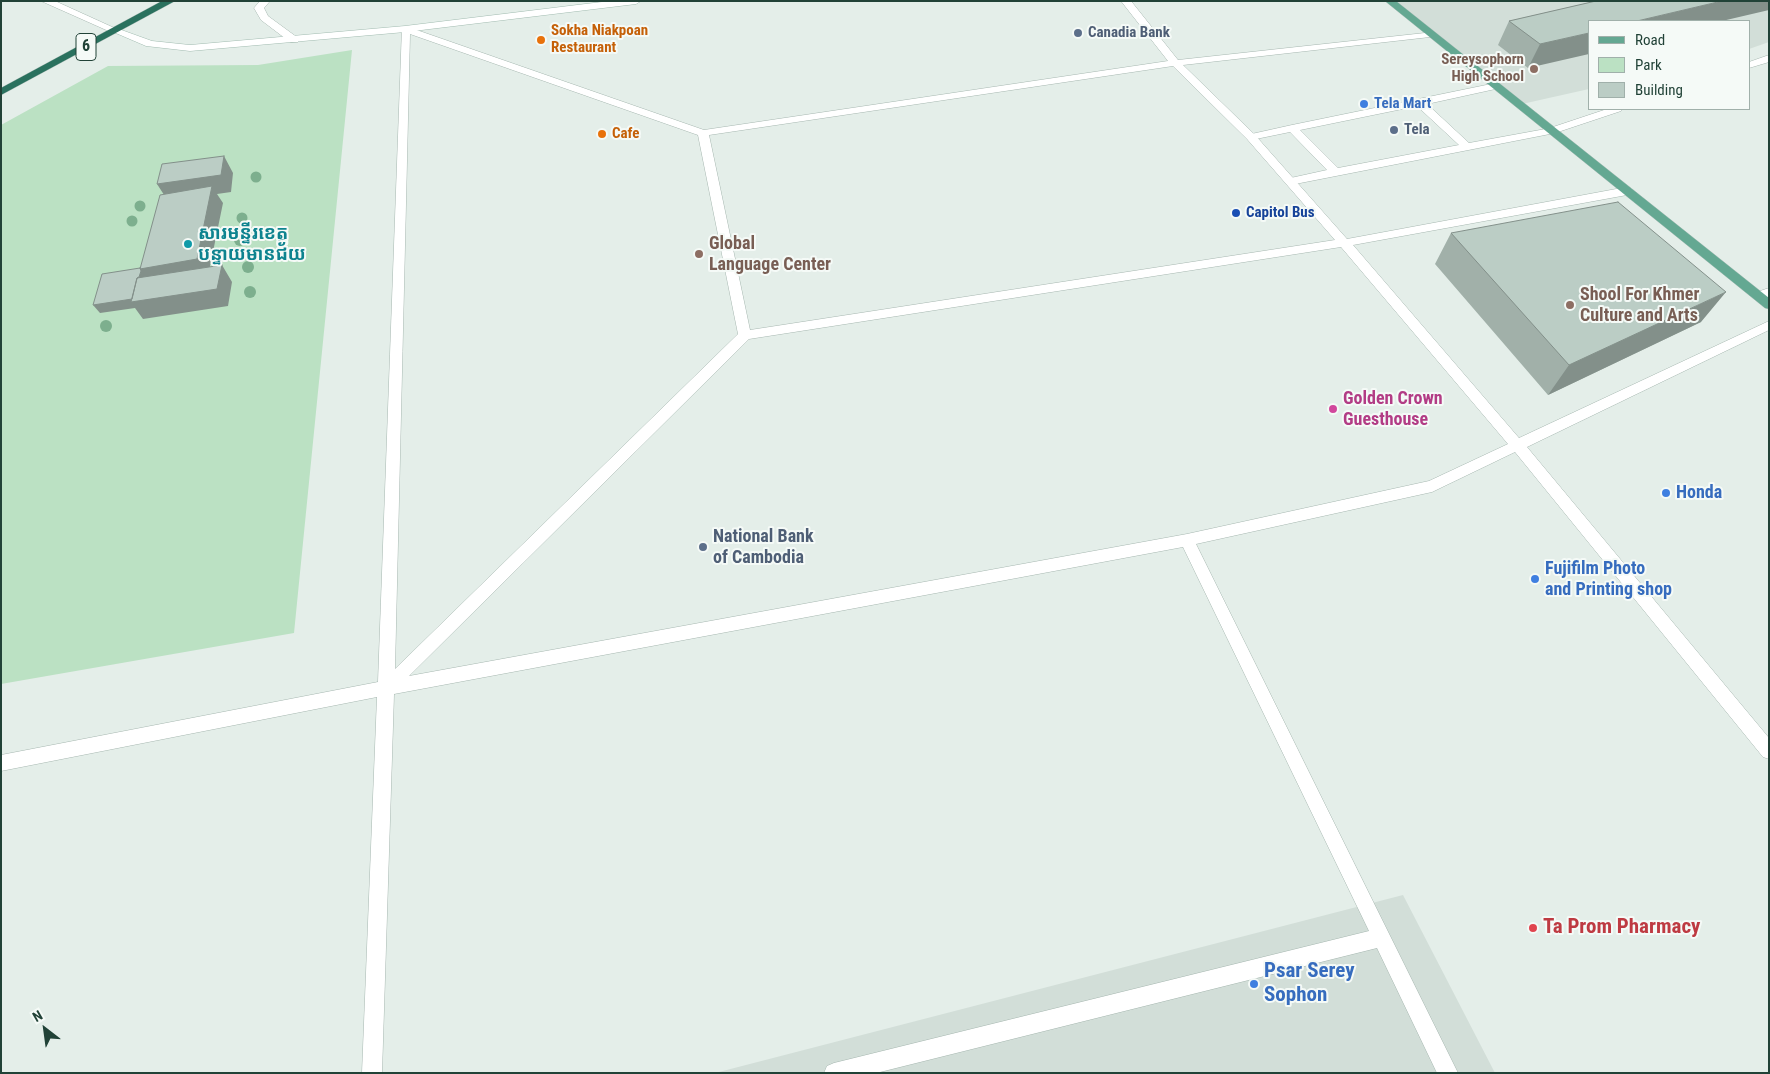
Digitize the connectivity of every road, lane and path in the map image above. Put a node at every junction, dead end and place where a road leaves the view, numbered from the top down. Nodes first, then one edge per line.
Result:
1 (46, 1) edge
2 (170, 1) edge
3 (265, 1) edge
4 (636, 1) edge
5 (1126, 1) edge
6 (1391, 1) edge
7 (405, 29) junction
8 (116, 31) junction
9 (1430, 34) junction
10 (294, 40) junction
11 (1769, 58) edge
12 (1175, 63) junction
13 (1750, 65) edge
14 (1496, 86) junction
15 (1, 92) edge
16 (1419, 102) junction
17 (1614, 110) edge
18 (1292, 128) junction
19 (1551, 131) junction
20 (702, 132) junction
21 (1251, 137) junction
22 (1467, 146) junction
23 (1335, 172) junction
24 (1290, 181) junction
25 (1627, 191) junction
26 (1344, 243) junction
27 (1763, 294) edge
28 (1769, 305) edge
29 (1769, 325) edge
30 (745, 335) junction
31 (1518, 446) junction
32 (1187, 540) junction
33 (386, 688) junction
34 (1769, 751) edge
35 (1, 763) edge
36 (1382, 937) junction
37 (372, 1073) edge
38 (834, 1073) edge
39 (1448, 1073) edge

1 - 8 street
2 - 8 highway, 6
3 - 10 street
4 - 7 street
5 - 12 street
6 - 9 main road
7 - 10 street
7 - 20 street
7 - 33 street
8 - 10 street
8 - 15 highway, 6
9 - 12 street
9 - 14 main road
11 - 13 street
12 - 20 street
12 - 21 street
14 - 16 street
14 - 19 main road
16 - 18 street
16 - 22 street
17 - 19 street
18 - 21 street
18 - 23 street
19 - 22 street
19 - 25 main road
20 - 30 street
21 - 24 street
22 - 23 street
23 - 24 street
24 - 26 street
25 - 26 street
25 - 27 main road
26 - 30 street
26 - 31 street
27 - 28 main road
29 - 31 street
30 - 33 street
31 - 32 street
31 - 34 street
32 - 33 street
32 - 36 street
33 - 35 street
33 - 37 street
36 - 38 street
36 - 39 street

